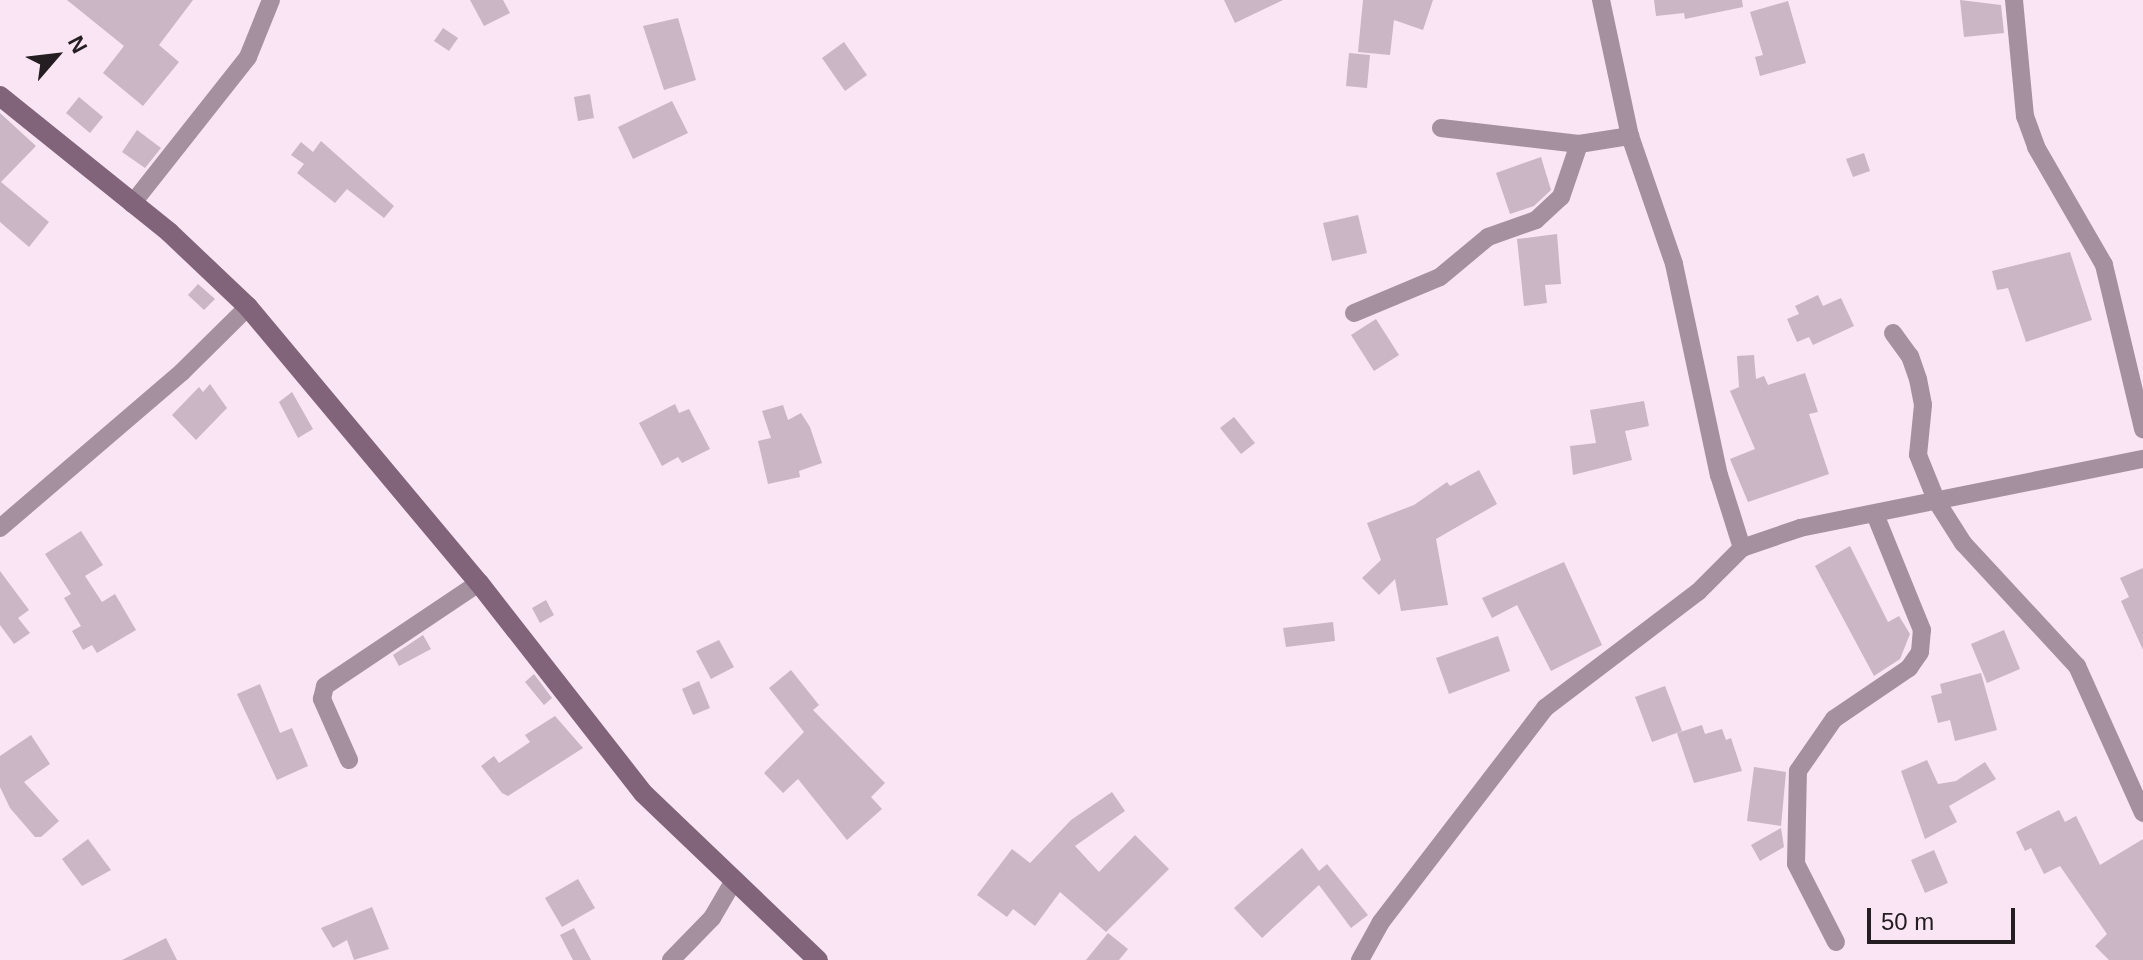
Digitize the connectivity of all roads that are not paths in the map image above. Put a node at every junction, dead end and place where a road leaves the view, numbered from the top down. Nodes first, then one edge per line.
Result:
1 (271, 0) edge
2 (1601, 0) edge
3 (2014, 0) edge
4 (0, 96) edge
5 (1441, 128) dead end
6 (1630, 136) junction
7 (1579, 144) junction
8 (132, 204) junction
9 (248, 307) junction
10 (1354, 313) dead end
11 (1893, 333) dead end
12 (2143, 429) edge
13 (2143, 459) edge
14 (1937, 502) junction
15 (1875, 514) junction
16 (0, 528) edge
17 (1742, 548) junction
18 (479, 583) junction
19 (349, 760) dead end
20 (2143, 813) edge
21 (733, 882) junction
22 (1836, 942) dead end
23 (671, 960) edge
24 (818, 960) edge
25 (1360, 960) edge

1 - 8 street
2 - 6 street
3 - 12 street
4 - 8 street
5 - 7 street
6 - 7 street
6 - 17 street
7 - 10 street
8 - 9 street
9 - 16 street
9 - 18 street
11 - 14 street
13 - 14 street
14 - 15 street
14 - 20 street
15 - 17 street
15 - 22 street
17 - 25 street
18 - 19 street
18 - 21 street
21 - 23 street
21 - 24 street

